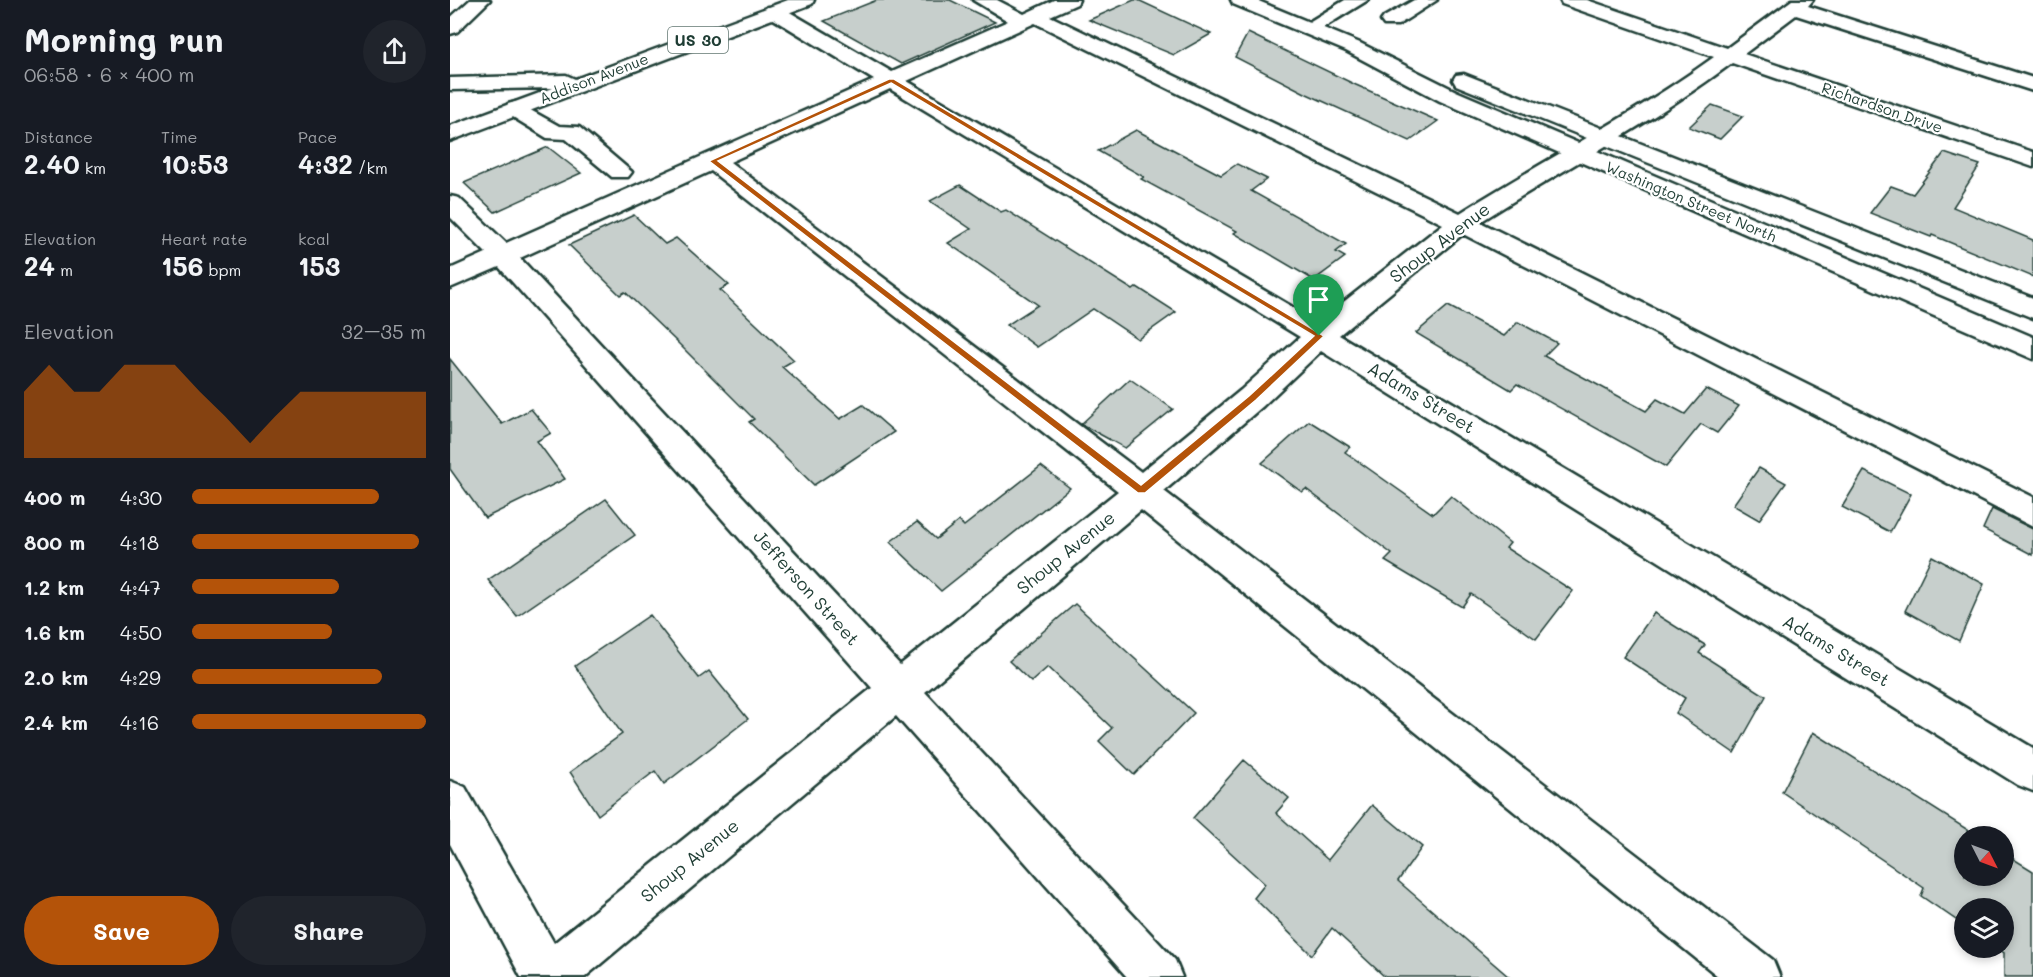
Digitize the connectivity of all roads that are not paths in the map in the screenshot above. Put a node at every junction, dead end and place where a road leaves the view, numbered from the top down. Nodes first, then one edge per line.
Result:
1 (481, 0) edge
2 (805, 0) edge
3 (1070, 0) edge
4 (1359, 0) edge
5 (1428, 0) edge
6 (1569, 0) edge
7 (991, 1) edge
8 (1244, 1) edge
9 (1798, 4) edge
10 (774, 11) junction
11 (1029, 18) junction
12 (1392, 21) dead end
13 (450, 28) edge
14 (1308, 28) junction
15 (1353, 46) junction
16 (1730, 56) junction
17 (592, 80) junction
18 (891, 80) junction
19 (450, 84) edge
20 (2033, 85) edge
21 (516, 109) junction
22 (450, 134) edge
23 (1591, 143) junction
24 (2033, 160) edge
25 (713, 161) junction
26 (620, 172) dead end
27 (450, 203) edge
28 (1461, 223) junction
29 (503, 255) junction
30 (450, 279) edge
31 (2033, 309) edge
32 (1319, 336) junction
33 (2033, 349) edge
34 (1142, 491) junction
35 (2033, 513) edge
36 (898, 690) junction
37 (2033, 771) edge
38 (450, 802) edge
39 (548, 977) edge
40 (1158, 977) edge
41 (1756, 977) edge

1 - 13 street
2 - 10 street, Addison Avenue / US 30
3 - 11 street
4 - 14 street
5 - 12 street
6 - 16 street, Richardson Drive
7 - 11 street
8 - 14 street, Washington Street North
9 - 16 street, Shoup Avenue
9 - 20 street
10 - 17 street, Addison Avenue / US 30
10 - 18 street, Adams Street
11 - 18 street
11 - 28 street
14 - 15 street, Washington Street North
15 - 23 street, Washington Street North
15 - 23 street, Washington Street North
16 - 23 street, Shoup Avenue
16 - 24 street, Richardson Drive
17 - 19 street, US 30
17 - 21 street, Addison Avenue
18 - 25 street
18 - 32 street, Adams Street
21 - 22 street, Addison Avenue
21 - 26 street
23 - 28 street, Shoup Avenue
23 - 31 street, Washington Street North
23 - 33 street, Washington Street North
25 - 29 street
25 - 34 street
27 - 29 street, Jefferson Street
28 - 32 street, Shoup Avenue
28 - 35 street
29 - 30 street
29 - 36 street, Jefferson Street
32 - 34 street, Shoup Avenue
32 - 37 street, Adams Street
34 - 36 street, Shoup Avenue
34 - 41 street
36 - 39 street, Shoup Avenue
36 - 40 street, Jefferson Street
38 - 39 street

